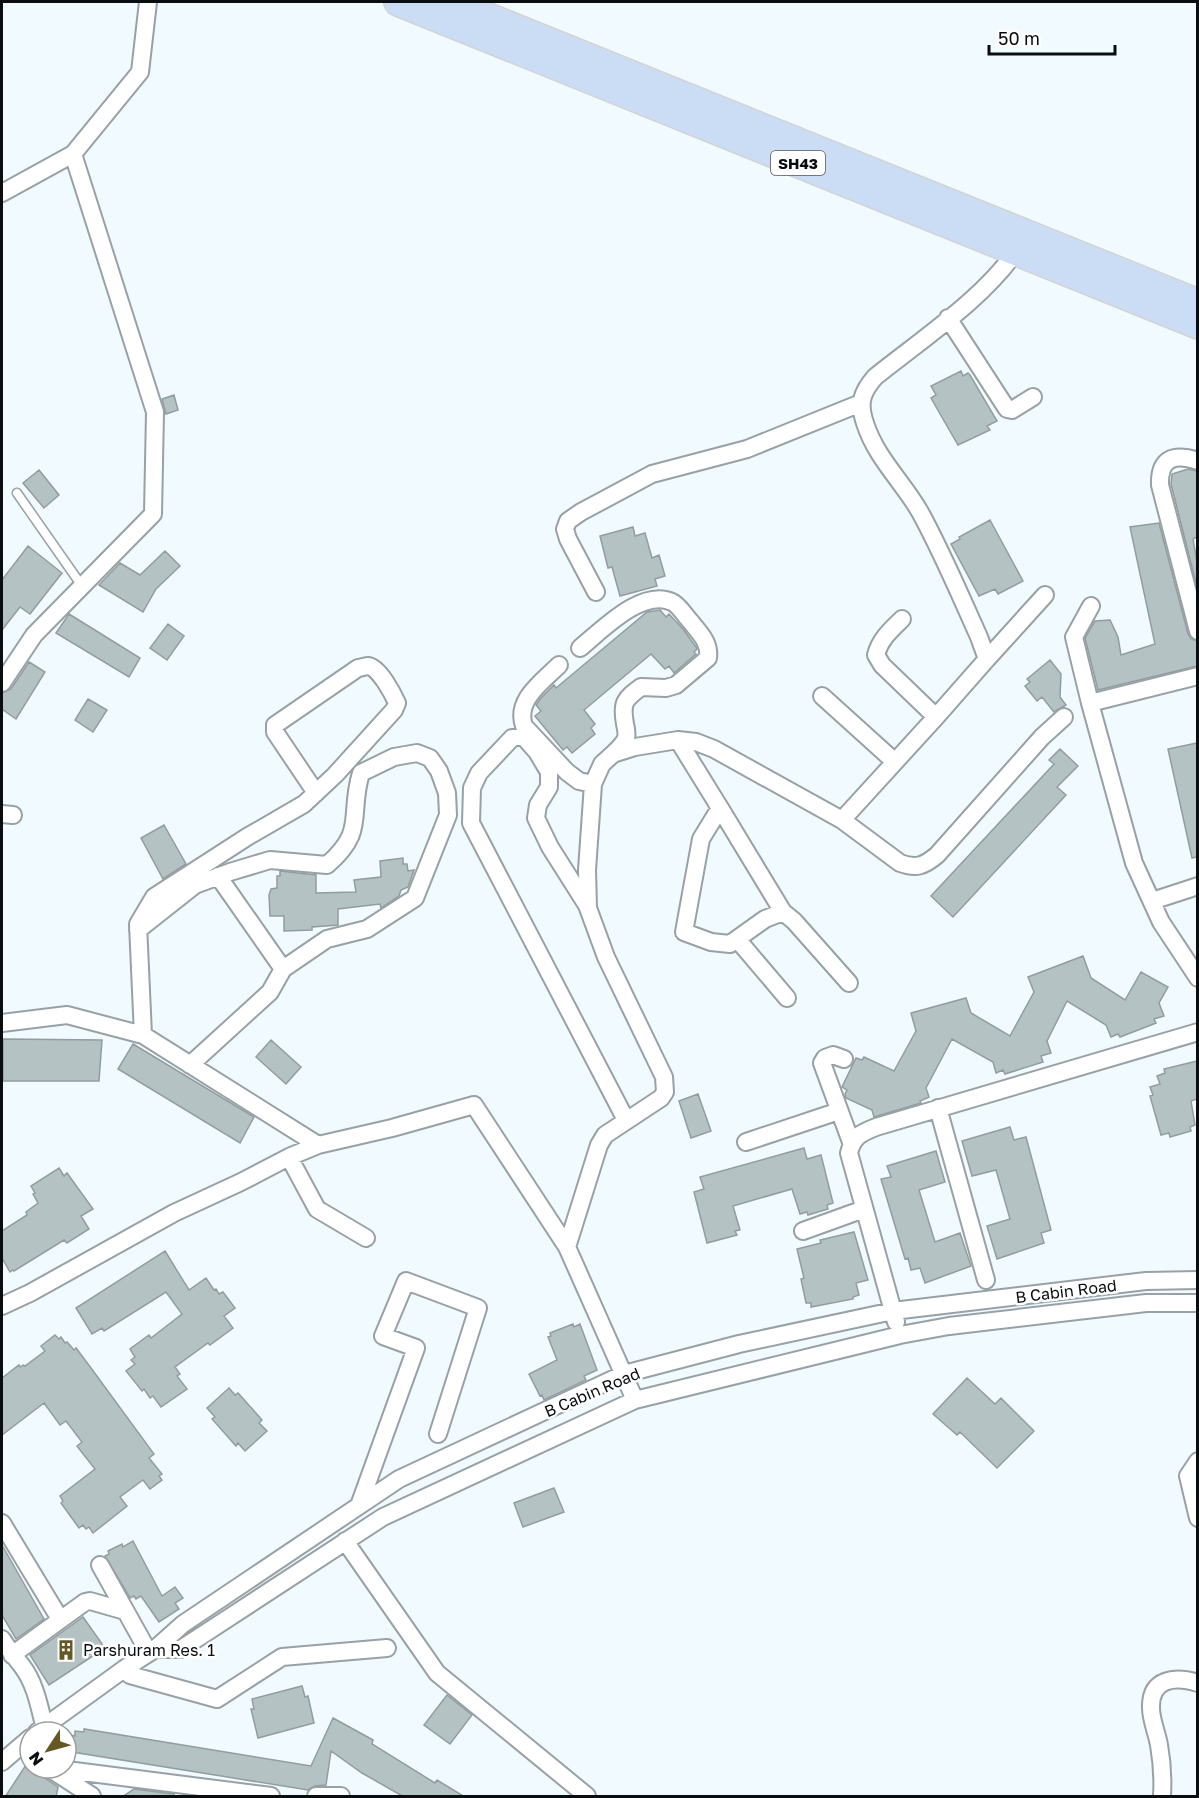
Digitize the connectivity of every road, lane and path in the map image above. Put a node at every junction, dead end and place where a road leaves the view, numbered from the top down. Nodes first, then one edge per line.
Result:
1 (148, 2) edge
2 (398, 2) edge
3 (451, 2) edge
4 (73, 154) junction
5 (2, 193) edge
6 (1022, 243) junction
7 (1197, 303) edge
8 (948, 318) junction
9 (1197, 325) edge
10 (1033, 397) dead end
11 (861, 403) junction
12 (1197, 461) edge
13 (16, 493) dead end
14 (82, 586) junction
15 (596, 592) dead end
16 (1045, 595) dead end
17 (1091, 606) dead end
18 (902, 619) dead end
19 (1197, 631) edge
20 (580, 648) dead end
21 (987, 659) junction
22 (559, 665) dead end
23 (1197, 676) edge
24 (2, 683) edge
25 (822, 696) dead end
26 (1090, 704) junction
27 (936, 717) junction
28 (1064, 717) dead end
29 (678, 740) junction
30 (613, 754) junction
31 (895, 762) junction
32 (593, 784) junction
33 (316, 793) junction
34 (720, 808) junction
35 (842, 820) junction
36 (218, 876) junction
37 (1197, 886) edge
38 (1152, 901) junction
39 (588, 908) junction
40 (783, 912) junction
41 (138, 930) junction
42 (737, 939) junction
43 (283, 969) junction
44 (1197, 978) edge
45 (849, 983) dead end
46 (787, 998) dead end
47 (2, 1023) edge
48 (1197, 1032) edge
49 (143, 1035) junction
50 (844, 1059) dead end
51 (190, 1065) junction
52 (938, 1108) junction
53 (839, 1110) junction
54 (626, 1120) junction
55 (746, 1142) dead end
56 (851, 1142) junction
57 (318, 1145) junction
58 (289, 1157) junction
59 (864, 1209) junction
60 (803, 1231) dead end
61 (366, 1238) dead end
62 (567, 1247) junction
63 (986, 1280) dead end
64 (1197, 1280) edge
65 (1146, 1281) junction
66 (1146, 1303) junction
67 (1197, 1304) edge
68 (2, 1306) edge
69 (893, 1311) junction
70 (900, 1335) junction
71 (624, 1374) junction
72 (635, 1400) junction
73 (438, 1434) dead end
74 (1197, 1461) edge
75 (360, 1503) junction
76 (1197, 1518) edge
77 (2, 1523) edge
78 (345, 1541) junction
79 (100, 1565) dead end
80 (125, 1611) junction
81 (60, 1619) junction
82 (2, 1639) edge
83 (387, 1648) dead end
84 (152, 1651) junction
85 (12, 1655) junction
86 (124, 1669) junction
87 (1197, 1683) edge
88 (39, 1720) edge
89 (53, 1720) edge
90 (18, 1753) edge
91 (2, 1762) edge
92 (78, 1772) edge
93 (67, 1780) edge
94 (92, 1797) edge
95 (271, 1797) edge
96 (316, 1797) edge
97 (341, 1797) edge
98 (587, 1797) edge
99 (1162, 1797) edge

1 - 4 street
2 - 6 main road, SH43
3 - 6 main road, SH43
4 - 5 street
4 - 14 street
6 - 7 main road, SH43
6 - 8 street
6 - 9 main road, SH43
8 - 10 street
8 - 11 street
11 - 15 street
11 - 21 street
12 - 19 street
13 - 14 lane
14 - 24 street
16 - 21 street
17 - 26 street
18 - 27 street
20 - 30 street
21 - 27 street
22 - 32 street
23 - 26 street
25 - 31 street
26 - 38 street
27 - 31 street
28 - 35 street
29 - 30 street
29 - 34 street
29 - 35 street
30 - 32 street
31 - 35 street
32 - 39 street
33 - 33 street
33 - 41 street
34 - 40 street
34 - 42 street
36 - 41 street
36 - 43 street
36 - 43 street
37 - 38 street
38 - 44 street
39 - 54 street
39 - 54 street
40 - 42 street
40 - 45 street
41 - 49 street
42 - 46 street
43 - 51 street
47 - 49 street
48 - 52 street
49 - 51 street
50 - 53 street
51 - 57 street
52 - 56 street
52 - 63 street
53 - 55 street
53 - 56 street
54 - 62 street
56 - 59 street
57 - 58 street
57 - 62 street
58 - 61 street
58 - 68 street
59 - 60 street
59 - 69 street
62 - 71 street
64 - 65 street, B Cabin Road
65 - 66 street
65 - 69 street, B Cabin Road
66 - 67 street
66 - 70 street
69 - 70 street
69 - 71 street, B Cabin Road
70 - 72 street
71 - 72 street
71 - 75 street, B Cabin Road
72 - 78 street
73 - 75 street
74 - 76 street
75 - 84 street, B Cabin Road
77 - 81 street
78 - 84 street
78 - 98 street
79 - 80 street
80 - 81 street
80 - 84 street
81 - 85 street
82 - 85 street
83 - 86 street
84 - 86 street, B Cabin Road
85 - 88 street
86 - 89 street, B Cabin Road
87 - 99 street
90 - 91 street
92 - 95 street
93 - 94 street
96 - 97 street

